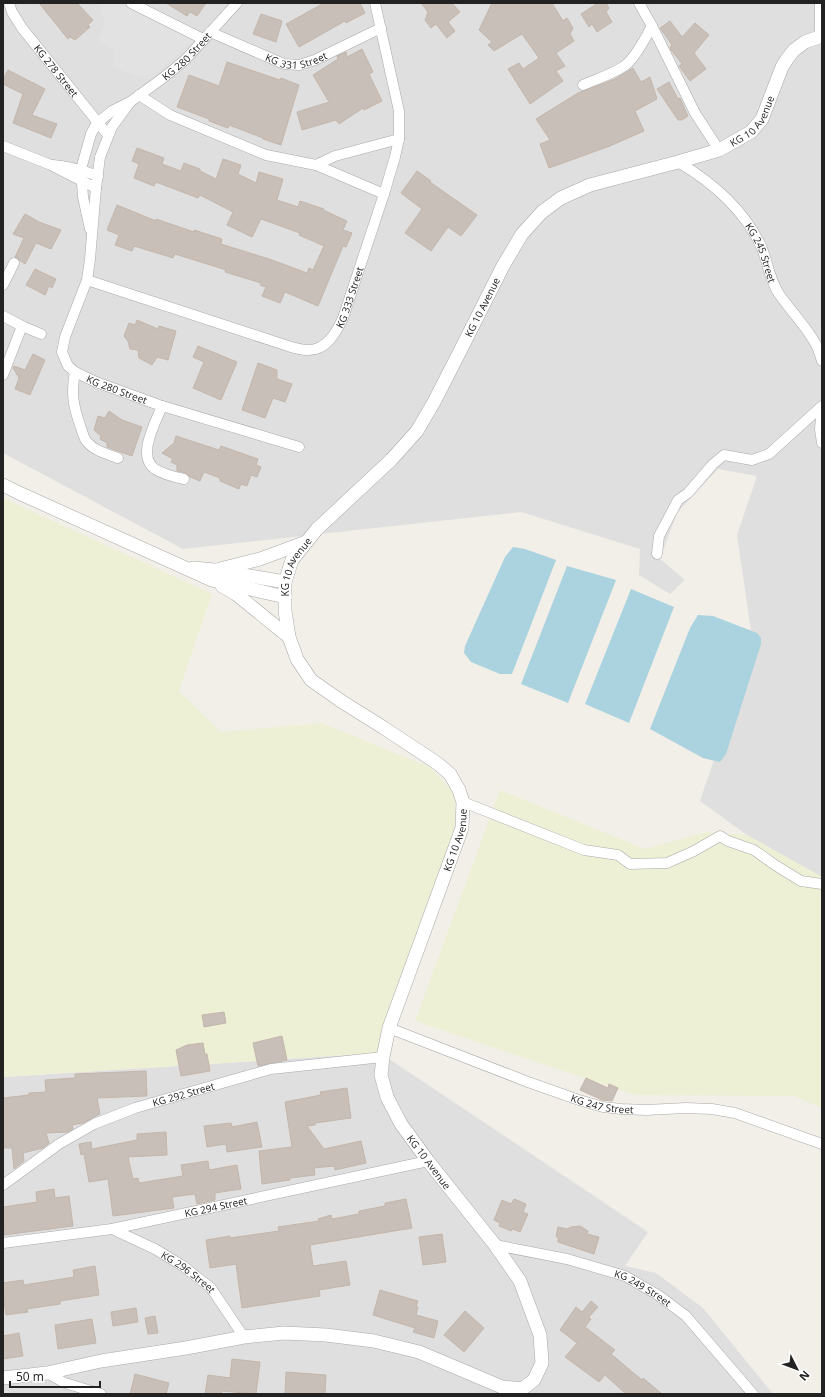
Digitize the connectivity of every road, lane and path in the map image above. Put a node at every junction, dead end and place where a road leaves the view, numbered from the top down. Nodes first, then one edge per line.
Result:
1 (9, 3) edge
2 (131, 3) edge
3 (237, 3) edge
4 (375, 3) edge
5 (639, 3) edge
6 (820, 3) edge
7 (652, 26) junction
8 (381, 28) junction
9 (206, 36) junction
10 (821, 36) edge
11 (583, 85) dead end
12 (139, 95) junction
13 (130, 102) junction
14 (98, 123) junction
15 (108, 135) junction
16 (399, 139) junction
17 (3, 146) edge
18 (719, 150) junction
19 (678, 162) junction
20 (51, 165) junction
21 (316, 165) junction
22 (81, 169) junction
23 (98, 176) junction
24 (81, 181) junction
25 (96, 188) junction
26 (384, 194) junction
27 (92, 235) junction
28 (14, 263) dead end
29 (87, 280) junction
30 (3, 285) edge
31 (3, 316) edge
32 (22, 326) junction
33 (41, 334) dead end
34 (822, 360) edge
35 (74, 372) junction
36 (3, 375) edge
37 (162, 406) junction
38 (822, 407) edge
39 (822, 444) edge
40 (300, 447) dead end
41 (118, 458) dead end
42 (184, 480) dead end
43 (3, 485) edge
44 (306, 542) junction
45 (658, 554) dead end
46 (214, 575) junction
47 (285, 582) junction
48 (285, 597) junction
49 (289, 637) junction
50 (463, 802) junction
51 (822, 884) edge
52 (389, 1028) junction
53 (383, 1057) junction
54 (822, 1144) edge
55 (428, 1161) junction
56 (3, 1185) edge
57 (112, 1229) junction
58 (3, 1244) edge
59 (495, 1245) junction
60 (244, 1337) junction
61 (47, 1373) junction
62 (3, 1378) edge
63 (101, 1394) edge
64 (753, 1394) edge

1 - 14 street, KG 278 Street
2 - 9 street, KG 331 Street
3 - 9 street, KG 280 Street
4 - 8 street, KG 333 Street
5 - 7 street
6 - 10 street
7 - 11 street
7 - 18 street
8 - 9 street, KG 331 Street
8 - 16 street, KG 333 Street
9 - 12 street, KG 280 Street
10 - 18 street, KG 10 Avenue
12 - 13 street, KG 280 Street
12 - 21 street
13 - 14 street, KG 280 Street
13 - 15 street, KG 280 Street
14 - 15 street, KG 278 Street
14 - 22 street, KG 280 Street
15 - 23 street, KG 280 Street
16 - 21 street
16 - 26 street, KG 333 Street
17 - 20 street
18 - 19 street, KG 10 Avenue
19 - 34 street, KG 245 Street
19 - 44 street, KG 10 Avenue
20 - 22 street
20 - 24 street
21 - 26 street
22 - 23 street
22 - 24 street, KG 280 Street
23 - 25 street, KG 280 Street
24 - 25 street
24 - 27 street, KG 280 Street
25 - 27 street, KG 280 Street
26 - 29 street, KG 333 Street
27 - 29 street, KG 280 Street
28 - 30 street
29 - 35 street, KG 280 Street
31 - 32 street
32 - 33 street
32 - 36 street
35 - 37 street, KG 280 Street
35 - 41 street
37 - 40 street, KG 280 Street
37 - 42 street
38 - 39 street
38 - 45 street
43 - 46 street
44 - 46 street
44 - 47 street, KG 10 Avenue
46 - 47 street
46 - 48 street
46 - 49 street
47 - 48 street, KG 10 Avenue
48 - 49 street, KG 10 Avenue
49 - 50 street, KG 10 Avenue
50 - 51 street
50 - 52 street, KG 10 Avenue
52 - 53 street, KG 10 Avenue
52 - 54 street, KG 247 Street
53 - 55 street, KG 10 Avenue
53 - 56 street, KG 292 Street
55 - 57 street, KG 294 Street
55 - 59 street, KG 10 Avenue
57 - 58 street, KG 294 Street
57 - 60 street, KG 296 Street
59 - 60 street, KG 10 Avenue
59 - 64 street, KG 249 Street
60 - 61 street, KG 10 Avenue
61 - 62 street, KG 10 Avenue
61 - 63 street

